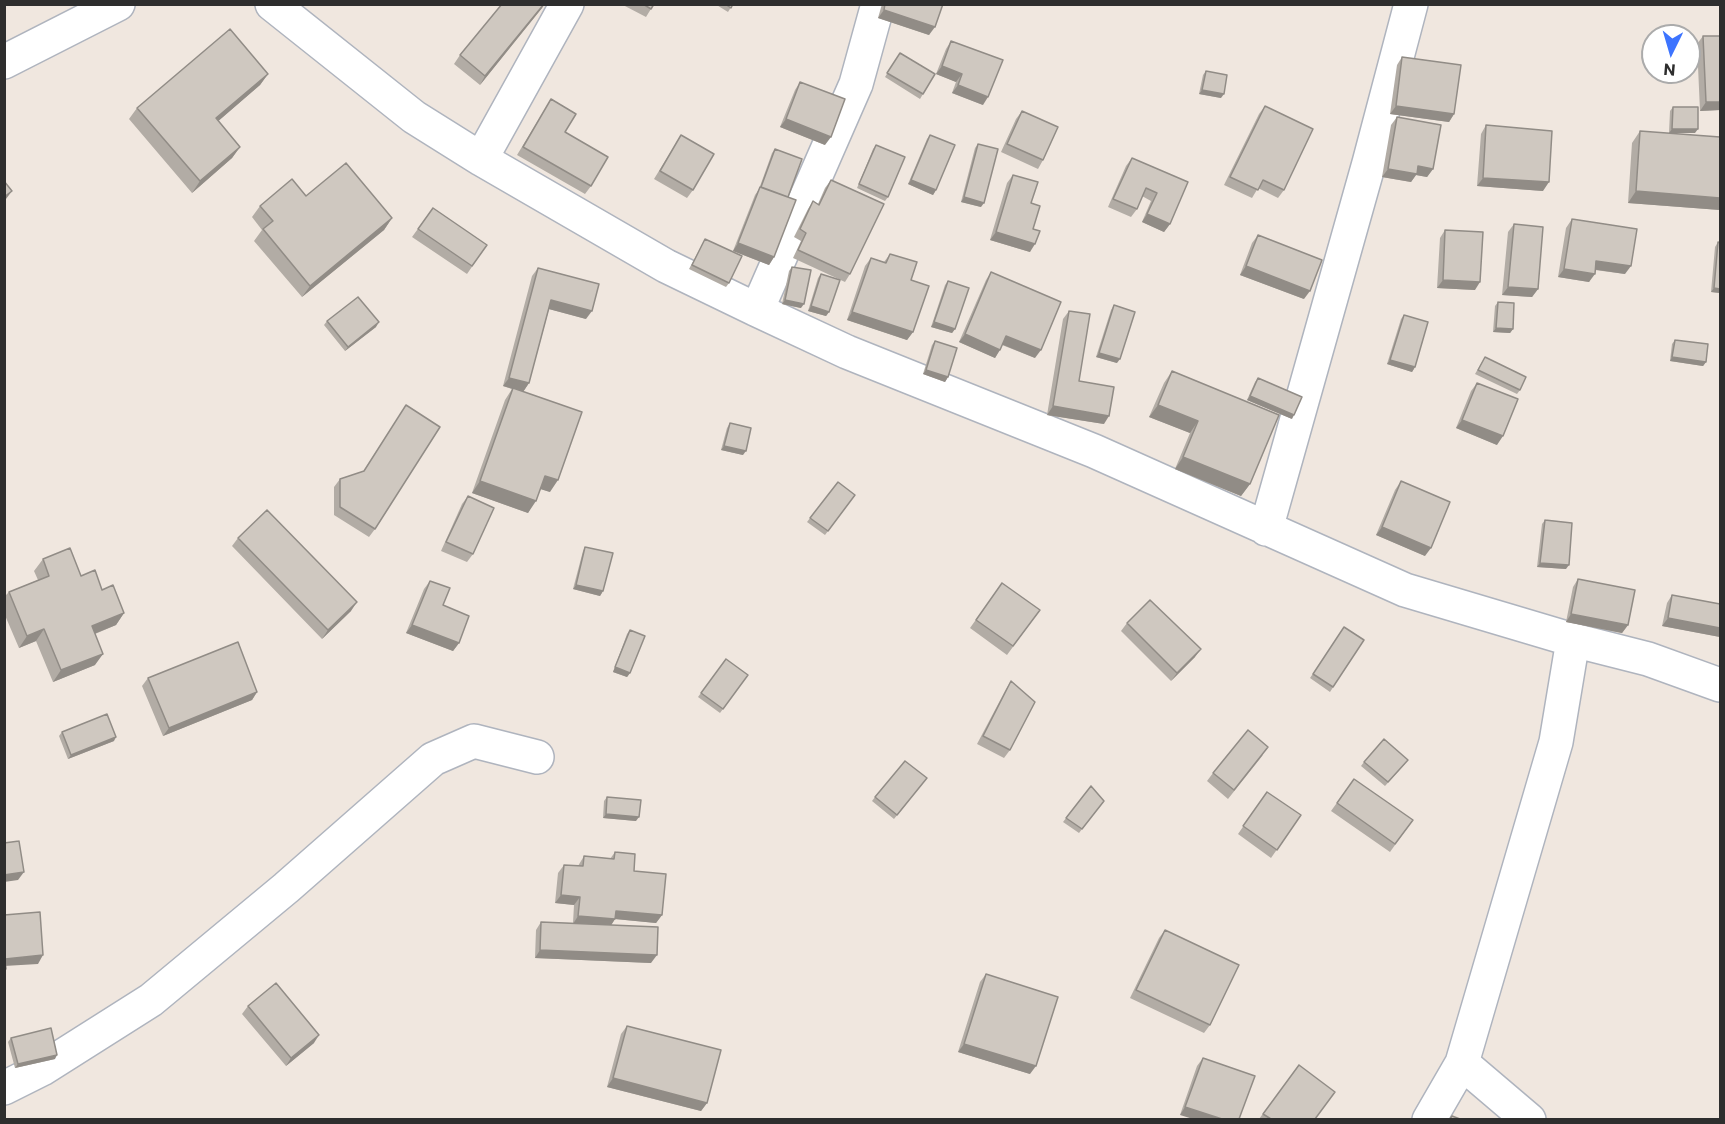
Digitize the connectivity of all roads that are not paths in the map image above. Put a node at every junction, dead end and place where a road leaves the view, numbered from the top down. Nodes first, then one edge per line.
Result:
1 (118, 4) edge
2 (272, 4) edge
3 (567, 4) edge
4 (878, 4) edge
5 (1411, 4) edge
6 (4, 62) edge
7 (481, 159) junction
8 (757, 310) junction
9 (1266, 529) junction
10 (1573, 640) junction
11 (1720, 685) edge
12 (537, 757) dead end
13 (1462, 1063) junction
14 (4, 1088) edge
15 (1429, 1119) edge
16 (1529, 1119) edge

1 - 6 street
2 - 7 street
3 - 7 street
4 - 8 street
5 - 9 street
7 - 8 street
8 - 9 street
9 - 10 street
10 - 11 street
10 - 13 street
12 - 14 street
13 - 15 street
13 - 16 street

